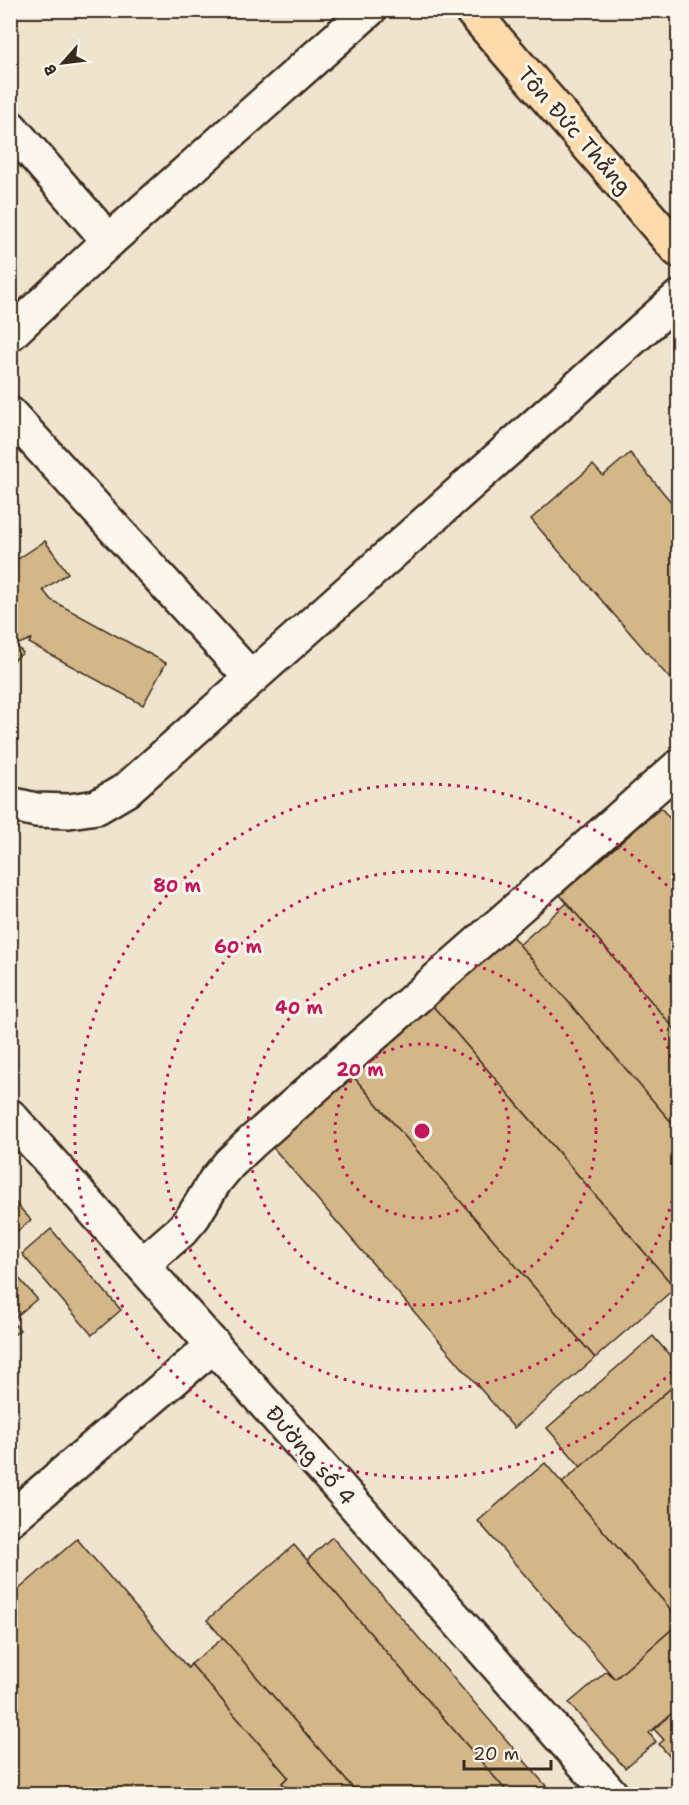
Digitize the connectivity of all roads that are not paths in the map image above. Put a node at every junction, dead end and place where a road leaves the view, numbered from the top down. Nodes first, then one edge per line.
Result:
1 (369, 10) edge
2 (471, 10) edge
3 (10, 127) edge
4 (110, 241) junction
5 (678, 250) edge
6 (678, 298) edge
7 (10, 334) edge
8 (10, 414) edge
9 (251, 678) junction
10 (678, 767) edge
11 (10, 804) edge
12 (10, 1116) edge
13 (143, 1264) junction
14 (214, 1345) junction
15 (10, 1519) edge
16 (611, 1794) edge

1 - 4 street
2 - 5 main road, Tôn Đức Thắng
3 - 4 street
4 - 7 street
6 - 9 street
8 - 9 street
9 - 11 street
10 - 13 street
12 - 13 street, Đường số 4
13 - 14 street, Đường số 4
14 - 15 street
14 - 16 street, Đường số 4

